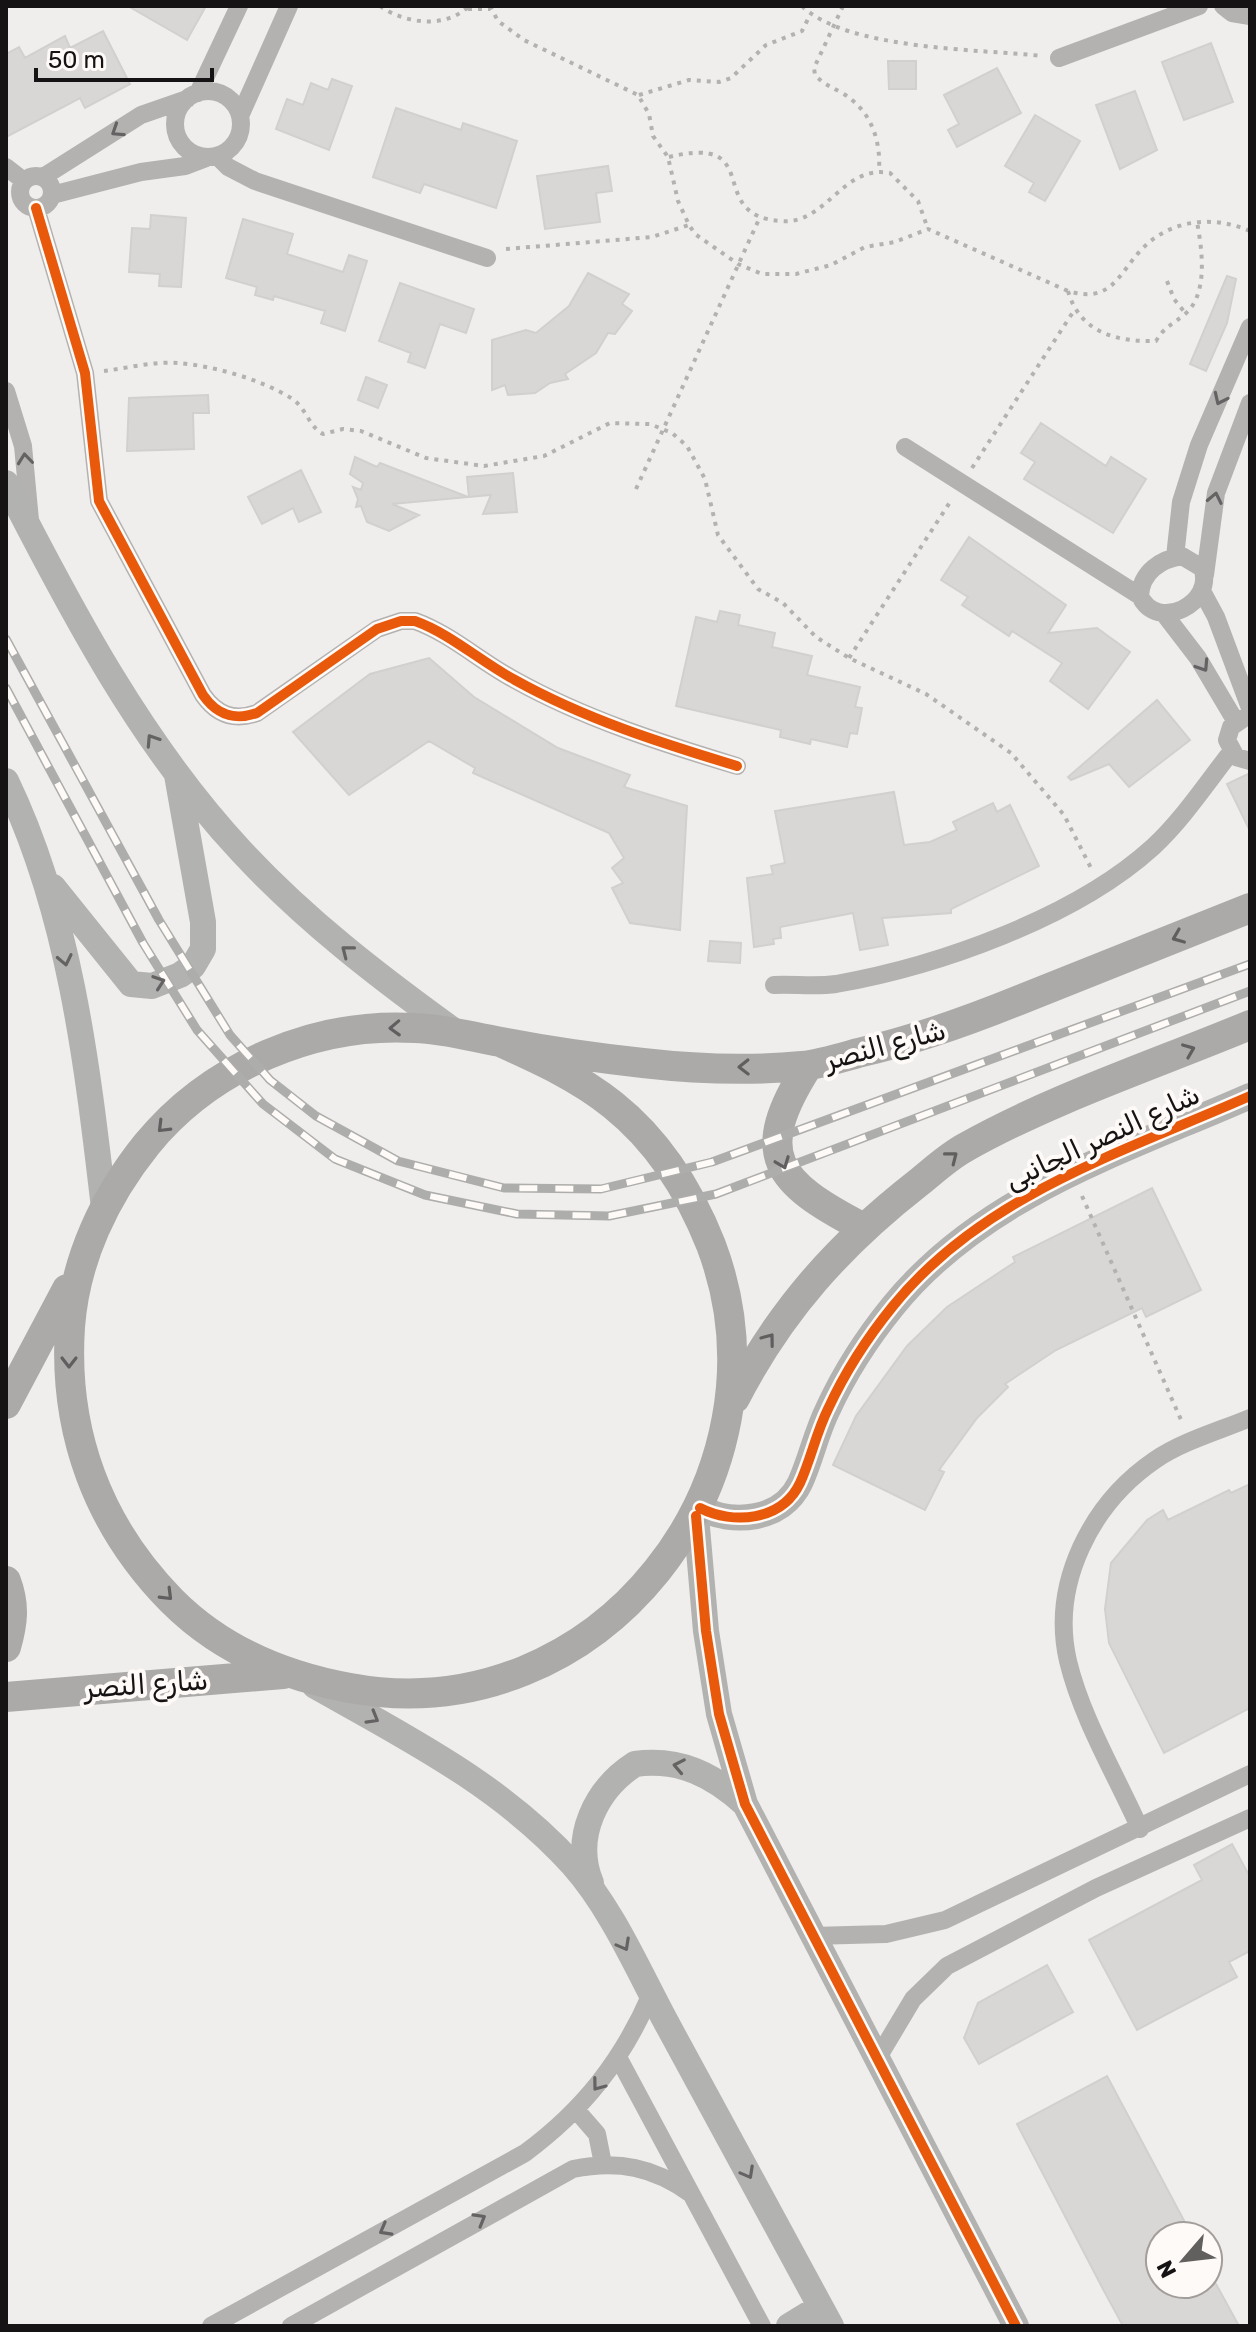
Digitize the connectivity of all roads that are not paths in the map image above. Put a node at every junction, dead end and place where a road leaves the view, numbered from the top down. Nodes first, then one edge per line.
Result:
1 (239, 6) edge
2 (289, 6) edge
3 (1199, 6) edge
4 (1223, 6) edge
5 (1247, 18) edge
6 (1059, 58) road end
7 (193, 96) junction
8 (240, 116) junction
9 (212, 157) junction
10 (6, 167) edge
11 (43, 177) junction
12 (16, 193) edge
13 (52, 195) junction
14 (36, 208) junction
15 (487, 258) dead end
16 (1250, 327) edge
17 (6, 391) edge
18 (1250, 403) edge
19 (905, 447) dead end
20 (6, 483) edge
21 (30, 531) junction
22 (1175, 557) junction
23 (1203, 583) junction
24 (1140, 596) junction
25 (1165, 615) junction
26 (1239, 683) junction
27 (1220, 693) junction
28 (1250, 708) edge
29 (1243, 719) edge
30 (1231, 752) junction
31 (1250, 761) edge
32 (737, 766) dead end
33 (176, 774) junction
34 (6, 781) edge
35 (48, 881) junction
36 (1250, 908) edge
37 (774, 985) dead end
38 (1250, 1025) edge
39 (454, 1031) junction
40 (500, 1042) junction
41 (808, 1066) junction
42 (1250, 1096) edge
43 (104, 1208) junction
44 (862, 1227) junction
45 (86, 1251) junction
46 (6, 1404) edge
47 (731, 1407) junction
48 (1250, 1418) edge
49 (698, 1512) junction
50 (6, 1581) edge
51 (6, 1647) edge
52 (295, 1677) junction
53 (6, 1697) edge
54 (1250, 1774) edge
55 (745, 1804) junction
56 (1250, 1818) edge
57 (1140, 1829) junction
58 (597, 1898) junction
59 (812, 1936) junction
60 (651, 1994) junction
61 (619, 2059) junction
62 (876, 2061) junction
63 (577, 2111) junction
64 (603, 2164) junction
65 (691, 2194) junction
66 (826, 2317) edge
67 (211, 2326) edge
68 (291, 2326) edge
69 (762, 2326) edge
70 (789, 2326) edge
71 (1016, 2326) edge

1 - 7 street
2 - 8 street
3 - 6 street
4 - 5 street
7 - 8 street
7 - 9 street
7 -> 11 street
8 - 9 street
9 - 13 street
9 - 15 street
10 - 12 street
11 - 12 street
11 - 13 street
12 - 14 street
13 - 14 street
14 - 32 street
16 -> 22 street
21 -> 17 street
23 -> 18 street
19 - 24 street
20 - 21 street
33 -> 21 street
22 - 23 street
22 - 24 street
23 - 25 street
23 - 26 street
24 - 25 street
25 -> 27 street
26 - 27 street
26 - 28 street
27 - 29 street
29 - 30 street
30 - 31 street
30 - 37 street
35 -> 33 street
39 -> 33 street
34 - 35 street
35 -> 43 street
36 -> 41 main road, شارع النصر
44 -> 38 main road
39 - 40 main road
39 -> 43 main road
41 -> 40 main road, شارع النصر
40 - 47 main road
41 -> 44 main road
42 - 49 street, شارع النصر الجانبى
43 - 45 main road
47 -> 44 main road
45 - 46 main road
45 -> 52 main road
47 - 49 main road
48 - 57 street
49 - 52 main road
49 - 55 street
50 - 51 main road
52 - 53 main road, شارع النصر
52 -> 58 street
54 - 57 street
55 -> 58 street
55 - 59 street
56 - 62 street
57 - 59 street
58 -> 60 street
59 - 62 street
60 - 61 street
60 -> 66 street
61 -> 63 street
61 - 65 street
62 - 71 street
63 - 64 street
63 -> 67 street
64 - 65 street
68 -> 64 street
65 - 69 street
66 - 70 street

